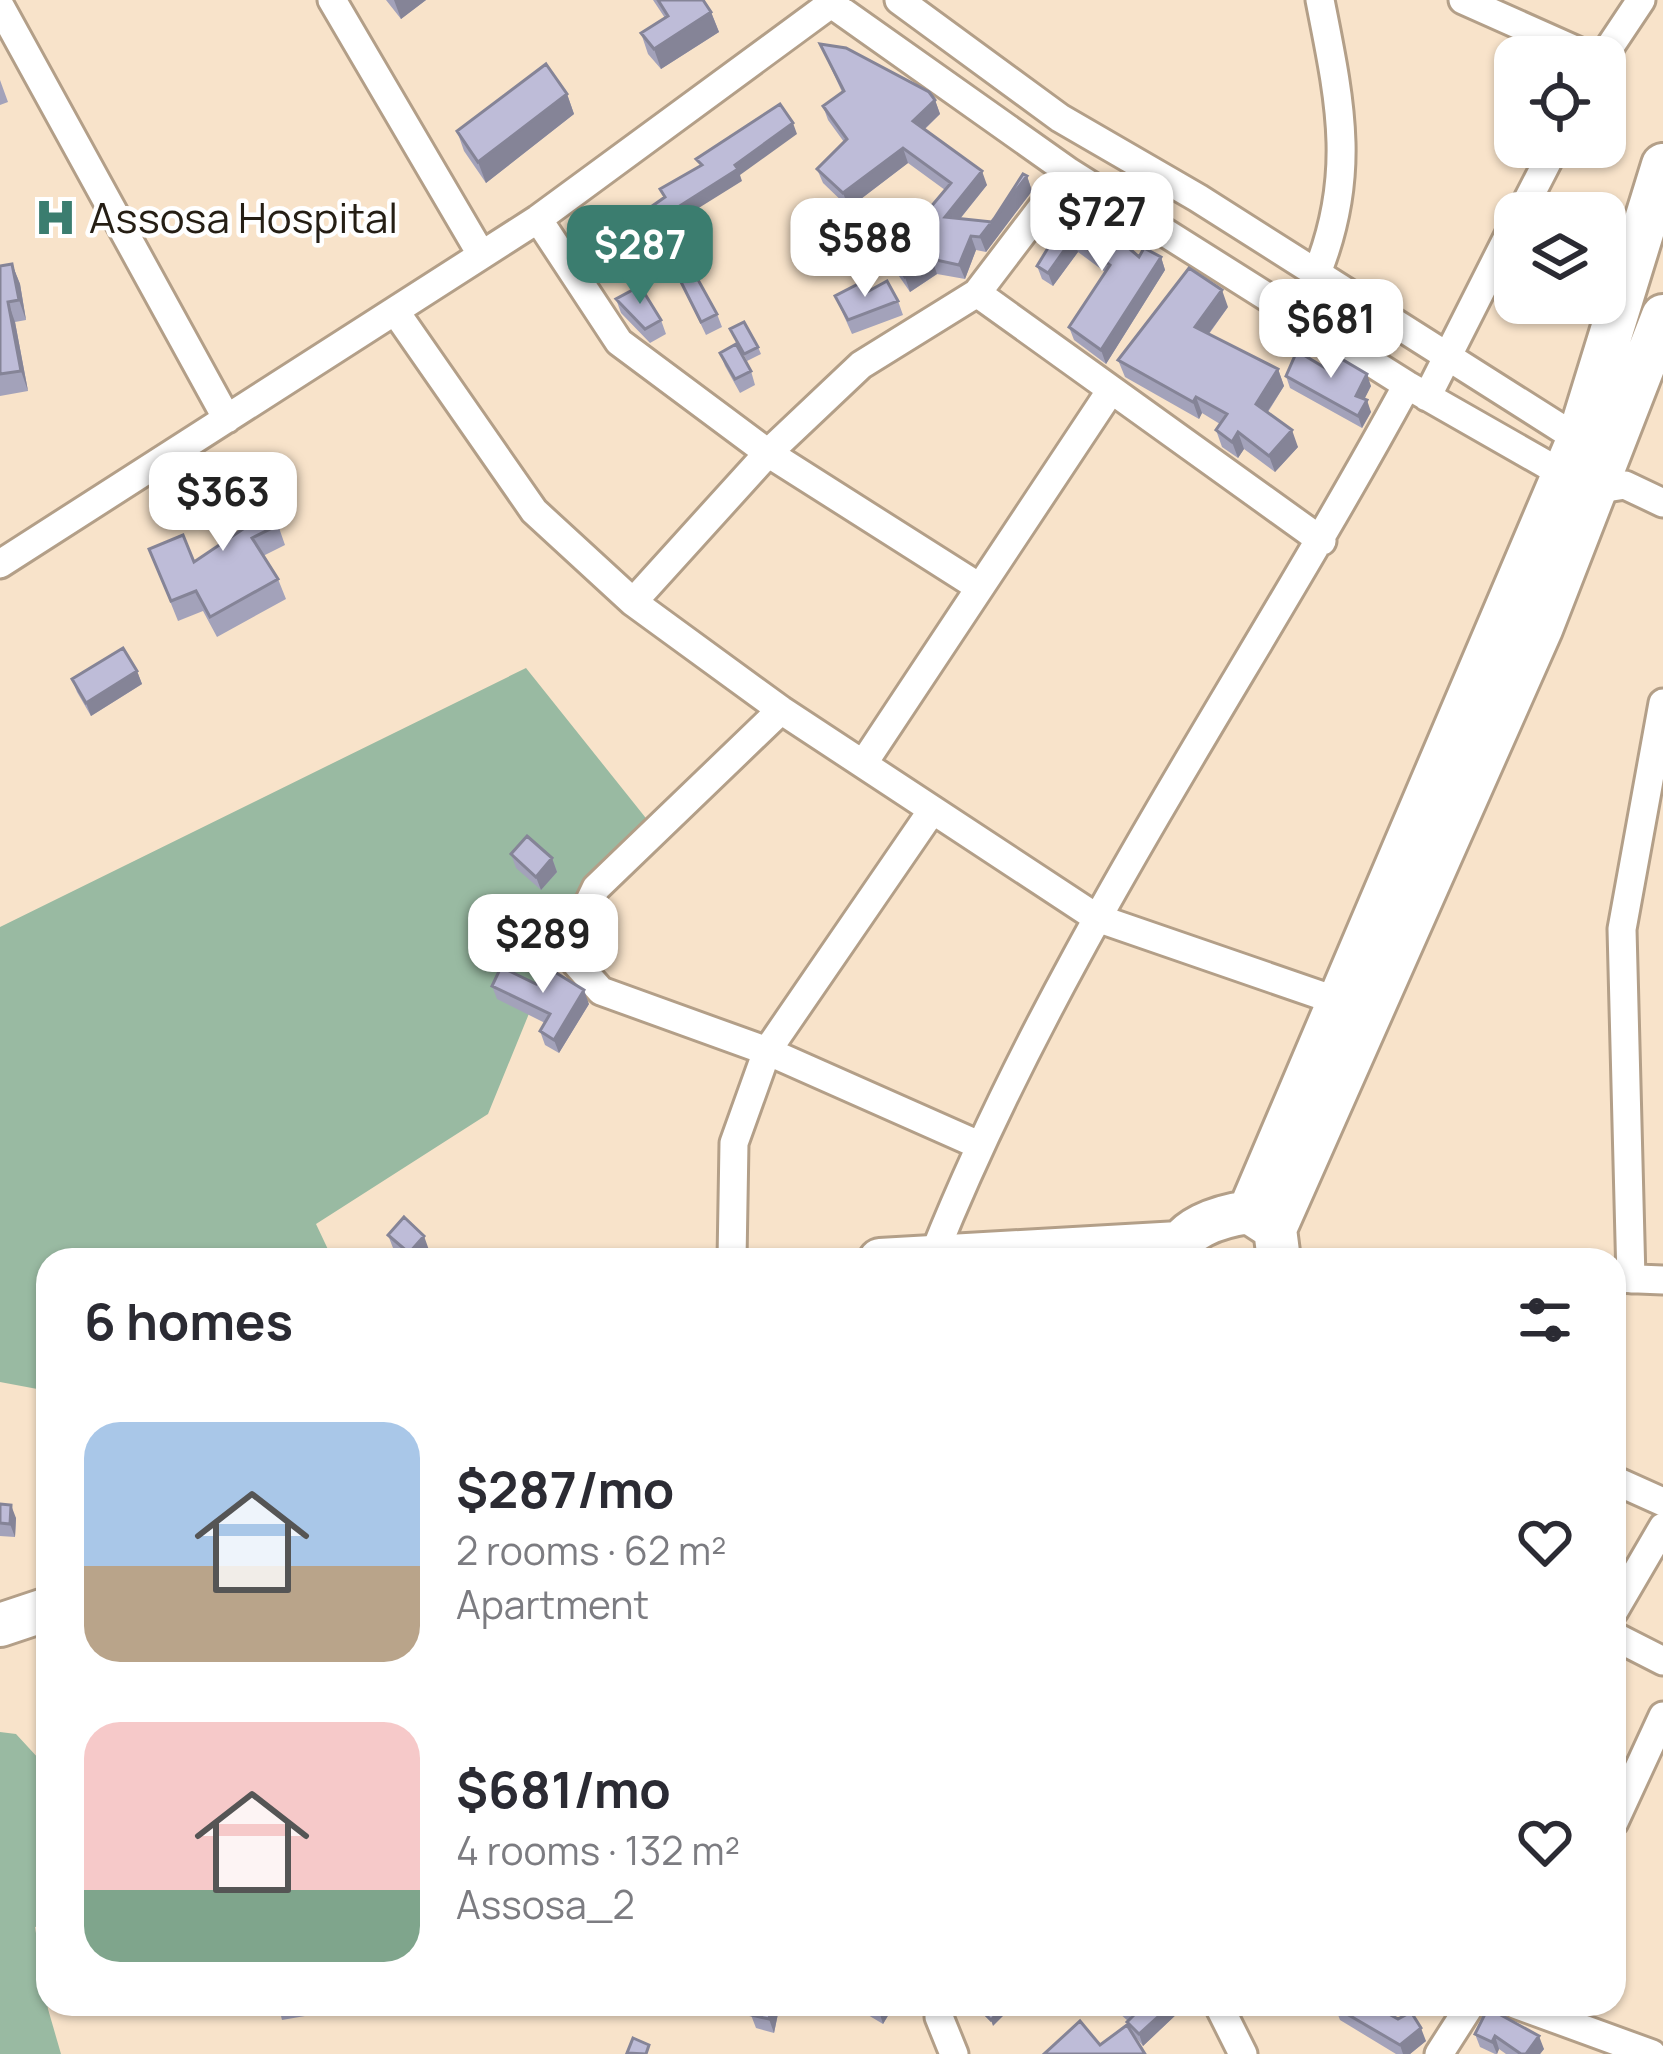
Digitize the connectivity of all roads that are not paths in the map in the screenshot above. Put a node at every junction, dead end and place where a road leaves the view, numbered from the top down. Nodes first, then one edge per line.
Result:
1 (332, 0) edge
2 (899, 0) edge
3 (1320, 0) edge
4 (1463, 0) edge
5 (1641, 0) edge
6 (831, 2) edge
7 (0, 6) edge
8 (1544, 36) edge
9 (1617, 36) edge
10 (1663, 165) edge
11 (1069, 172) junction
12 (538, 219) junction
13 (481, 254) junction
14 (1494, 265) edge
15 (1316, 275) junction
16 (977, 293) junction
17 (395, 311) junction
18 (1663, 316) edge
19 (1447, 357) junction
20 (1112, 390) junction
21 (1417, 391) junction
22 (227, 419) junction
23 (769, 453) junction
24 (1595, 469) junction
25 (1663, 503) edge
26 (1322, 541) junction
27 (0, 564) edge
28 (979, 587) junction
29 (633, 602) junction
30 (1663, 704) edge
31 (781, 710) junction
32 (863, 764) junction
33 (931, 812) junction
34 (1096, 918) junction
35 (1357, 1008) junction
36 (766, 1052) junction
37 (979, 1145) junction
38 (1268, 1234) edge
39 (732, 1248) edge
40 (936, 1248) edge
41 (1180, 1248) edge
42 (1623, 1248) edge
43 (1626, 1279) edge
44 (1663, 1280) edge
45 (1626, 1485) edge
46 (1663, 1502) edge
47 (1663, 1527) edge
48 (1626, 1590) edge
49 (36, 1613) edge
50 (0, 1624) edge
51 (1626, 1642) edge
52 (1663, 1661) edge
53 (1663, 1716) edge
54 (1626, 1796) edge
55 (939, 2016) edge
56 (1224, 2016) edge
57 (1463, 2016) edge
58 (1550, 2016) edge
59 (954, 2054) edge
60 (1243, 2054) edge
61 (1439, 2054) edge
62 (1652, 2054) edge

1 - 13 street
2 - 15 street
3 - 15 street
4 - 8 street
5 - 9 street
6 - 11 street
6 - 12 street
7 - 22 street
10 - 24 highway
11 - 16 street
11 - 21 street
12 - 13 street
12 - 23 street
13 - 17 street
14 - 19 street
15 - 19 street
16 - 20 street
16 - 23 street
17 - 22 street
17 - 29 street
18 - 24 highway
19 - 21 street
19 - 24 street
20 - 26 street
20 - 28 street
21 - 24 street
21 - 26 street
22 - 27 street
23 - 28 street
23 - 29 street
24 - 25 street
24 - 35 highway
26 - 34 street
28 - 32 street
29 - 31 street
30 - 42 street
31 - 32 street
31 - 36 street
32 - 33 street
33 - 34 street
33 - 36 street
34 - 35 street
34 - 37 street
35 - 38 highway
36 - 37 street
36 - 39 street
37 - 40 street
38 - 41 highway
43 - 44 street
45 - 46 street
47 - 48 street
49 - 50 highway
51 - 52 street
53 - 54 street
55 - 59 street
56 - 60 street
57 - 61 street
58 - 62 street

